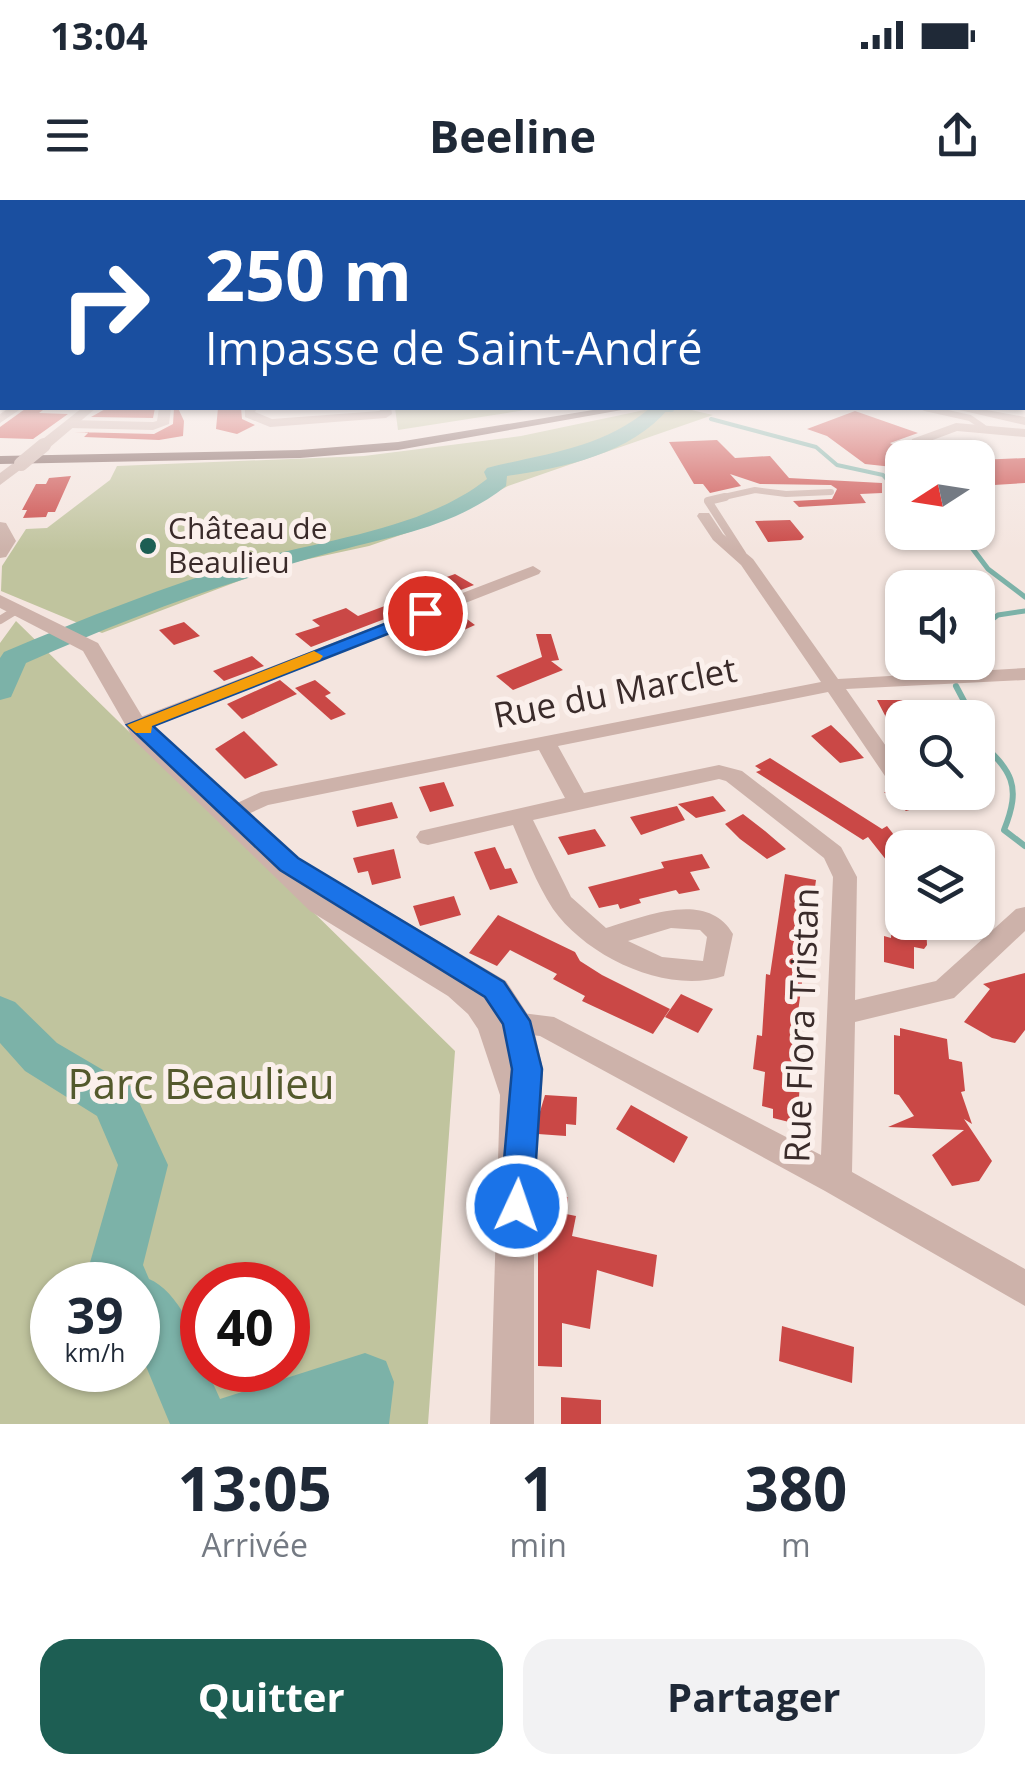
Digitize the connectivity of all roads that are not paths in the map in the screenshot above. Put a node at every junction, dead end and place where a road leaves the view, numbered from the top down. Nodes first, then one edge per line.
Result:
1 (53, 437) edge
2 (411, 437) edge
3 (451, 437) edge
4 (0, 452) edge
5 (0, 460) edge
6 (0, 480) edge
7 (831, 492) dead end
8 (704, 516) dead end
9 (1, 528) edge
10 (0, 553) edge
11 (746, 562) junction
12 (533, 571) dead end
13 (9, 605) edge
14 (0, 620) edge
15 (1025, 674) edge
16 (830, 686) junction
17 (138, 725) junction
18 (546, 742) junction
19 (885, 760) edge
20 (578, 802) junction
21 (230, 815) junction
22 (520, 816) junction
23 (428, 837) dead end
24 (1025, 916) edge
25 (603, 939) dead end
26 (842, 1014) junction
27 (504, 1024) junction
28 (836, 1180) junction
29 (1025, 1288) edge
30 (512, 1424) edge

1 - 6 street, bridge
2 - 4 main road
3 - 5 main road
7 - 11 lane
8 - 11 street
9 - 10 street
11 - 16 street
12 - 17 street
13 - 14 lane
13 - 17 street
15 - 16 street, Rue du Marclet
16 - 18 street, Rue du Marclet
16 - 19 street
17 - 21 street
18 - 20 street
18 - 21 street, Rue du Marclet
20 - 22 street, Rue Flora Tristan
20 - 26 street, Rue Flora Tristan
21 - 27 street
22 - 23 street, Rue Flora Tristan
22 - 25 street
24 - 26 street
26 - 28 street, Rue Flora Tristan
27 - 28 street, Rue Flora Tristan
27 - 30 street
28 - 29 street

